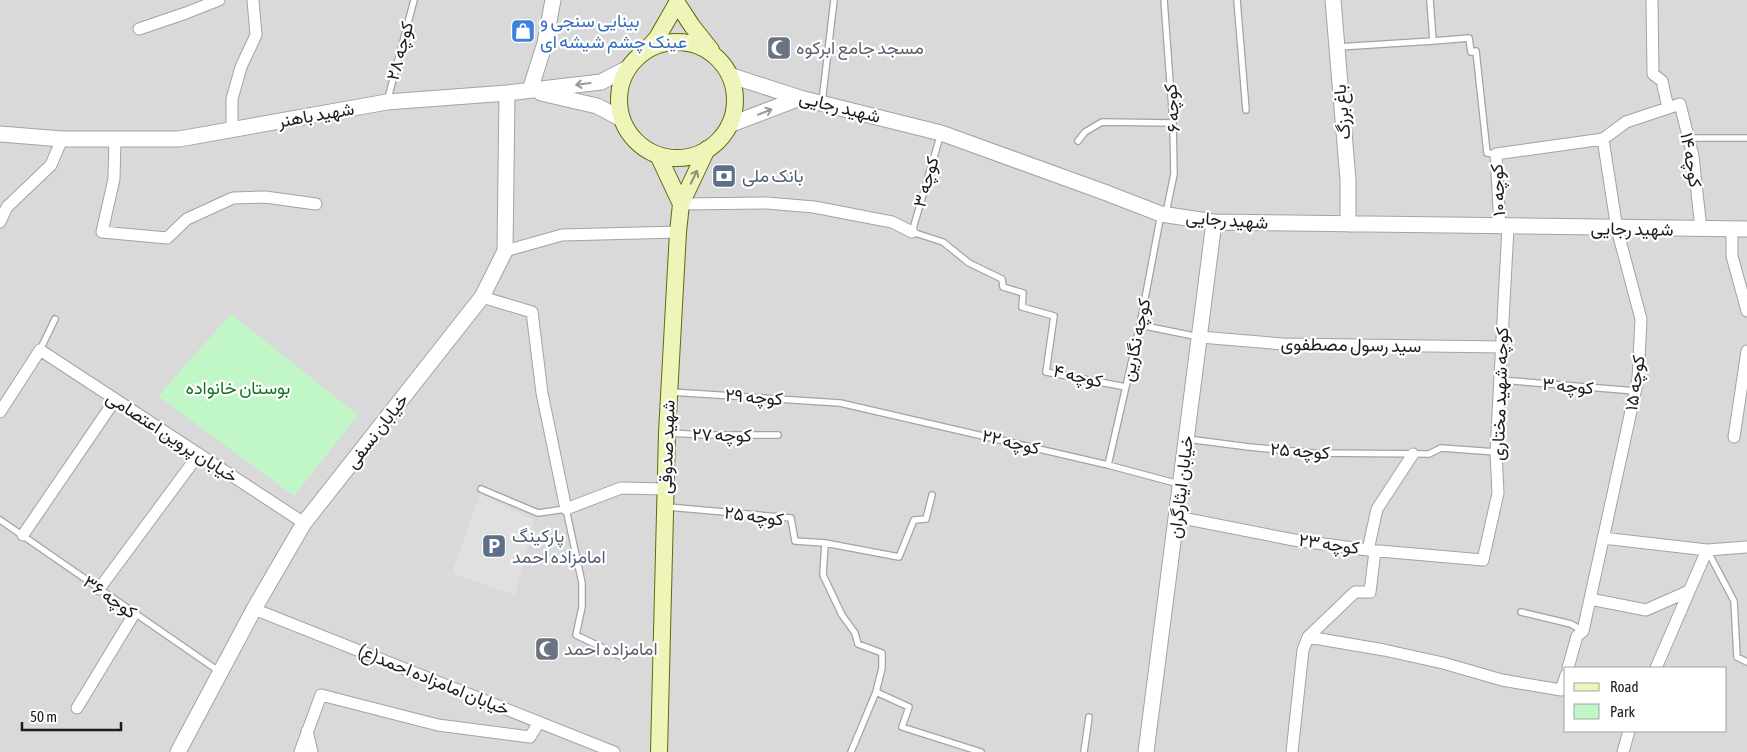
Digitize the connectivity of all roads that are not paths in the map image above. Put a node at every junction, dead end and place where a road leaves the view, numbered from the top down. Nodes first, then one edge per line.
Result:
1 (219, 0) edge
2 (254, 0) edge
3 (414, 0) edge
4 (553, 0) edge
5 (834, 0) edge
6 (1164, 0) edge
7 (1237, 0) edge
8 (1333, 0) edge
9 (1430, 0) edge
10 (1652, 0) edge
11 (677, 2) edge
12 (139, 29) dead end
13 (1433, 41) junction
14 (1337, 47) junction
15 (640, 55) junction
16 (719, 59) junction
17 (628, 68) junction
18 (730, 74) junction
19 (530, 90) junction
20 (507, 93) junction
21 (800, 98) junction
22 (386, 102) junction
23 (822, 102) junction
24 (1668, 108) junction
25 (1246, 110) dead end
26 (622, 119) junction
27 (1174, 123) junction
28 (729, 125) junction
29 (232, 131) junction
30 (941, 133) junction
31 (0, 134) edge
32 (1688, 138) junction
33 (1747, 138) edge
34 (62, 139) junction
35 (115, 139) junction
36 (1602, 139) junction
37 (1078, 141) dead end
38 (708, 149) junction
39 (1496, 154) junction
40 (658, 155) junction
41 (316, 204) dead end
42 (681, 204) junction
43 (1163, 215) junction
44 (0, 222) edge
45 (1214, 222) junction
46 (1348, 224) junction
47 (1504, 227) junction
48 (1617, 229) junction
49 (1701, 229) junction
50 (1740, 229) edge
51 (678, 232) junction
52 (912, 232) junction
53 (505, 251) junction
54 (1743, 284) edge
55 (482, 297) junction
56 (1747, 311) edge
57 (55, 319) dead end
58 (1140, 325) junction
59 (1200, 338) junction
60 (1502, 347) junction
61 (40, 350) junction
62 (1747, 351) edge
63 (1500, 380) junction
64 (1126, 387) junction
65 (1636, 391) junction
66 (669, 392) junction
67 (115, 400) junction
68 (840, 403) joint
69 (0, 412) edge
70 (667, 433) junction
71 (778, 435) dead end
72 (1734, 437) dead end
73 (1187, 439) junction
74 (1496, 452) junction
75 (198, 454) junction
76 (1413, 454) junction
77 (1108, 464) junction
78 (1181, 485) junction
79 (481, 488) dead end
80 (665, 490) junction
81 (932, 495) dead end
82 (665, 507) junction
83 (566, 509) junction
84 (1177, 517) junction
85 (0, 520) edge
86 (304, 523) junction
87 (23, 535) junction
88 (1603, 538) junction
89 (825, 543) junction
90 (1747, 547) edge
91 (1372, 550) junction
92 (1708, 550) junction
93 (1483, 560) joint
94 (99, 589) junction
95 (1689, 591) junction
96 (1590, 599) junction
97 (254, 608) junction
98 (1521, 612) dead end
99 (134, 614) junction
100 (1583, 631) junction
101 (1308, 637) junction
102 (624, 658) dead end
103 (1747, 662) edge
104 (1568, 667) edge
105 (1656, 667) edge
106 (220, 672) junction
107 (1564, 681) edge
108 (876, 692) junction
109 (77, 708) dead end
110 (1089, 717) dead end
111 (539, 722) junction
112 (307, 731) junction
113 (1629, 732) edge
114 (178, 752) edge
115 (300, 752) edge
116 (312, 752) edge
117 (614, 752) edge
118 (659, 752) edge
119 (851, 752) edge
120 (981, 752) edge
121 (1084, 752) edge
122 (1149, 752) edge
123 (1292, 752) edge
124 (1623, 752) edge

1 - 12 street
2 - 29 street
3 - 22 lane, کوچه ۲۸
4 - 19 street
5 - 23 lane
6 - 27 lane, کوچه ۶
7 - 25 lane
8 - 14 street, باغ برزگ
9 - 13 lane
10 - 24 street
11 - 15 main road
11 - 16 main road
13 - 14 lane
13 - 39 lane
14 - 46 street, باغ برزگ
15 - 16 main road
15 - 17 main road
16 - 18 main road
17 -> 19 street, شهید باهنر
17 - 26 main road
18 - 21 street, شهید رجایی
18 - 28 main road
19 - 20 street, شهید باهنر
19 - 26 street
20 - 22 street, شهید باهنر
20 - 53 street, خیابان نسفی
21 - 23 street, شهید رجایی
28 -> 21 street
22 - 29 street, شهید باهنر
23 - 30 street, شهید رجایی
24 - 32 street, کوچه ۱۴
24 - 36 street
26 - 40 main road
27 - 37 lane
27 - 43 lane, کوچه ۶
28 - 38 main road
29 - 35 street, شهید باهنر
30 - 43 street, شهید رجایی
30 - 52 lane, کوچه ۳
31 - 34 street, شهید باهنر
32 - 33 lane
32 - 49 street, کوچه ۱۴
34 - 35 street, شهید باهنر
34 - 44 street
35 - 41 street
36 - 39 street
36 - 48 street, کوچه ۱۵
38 - 40 main road
42 -> 38 main road, شهید صدوقی
39 - 47 street, کوچه ۱۰
40 - 42 main road
42 - 51 main road, شهید صدوقی
42 - 52 street
43 - 45 street, شهید رجایی
43 - 58 lane, کوچه نگارین
45 - 46 street, شهید رجایی
45 - 59 street, خیابان ایثارگران
46 - 47 street, شهید رجایی
47 - 48 street, شهید رجایی
47 - 60 street, کوچه شهید مختاری
48 - 49 street, شهید رجایی
48 - 65 street, کوچه ۱۵
49 - 50 street, شهید رجایی
50 - 54 street
51 - 53 street
51 - 66 main road, شهید صدوقی
52 - 64 lane, کوچه ۴
53 - 55 street, خیابان نسفی
54 - 56 street
55 - 83 street
55 - 86 street, خیابان نسفی
57 - 61 lane
58 - 59 lane
58 - 64 lane, کوچه نگارین
59 - 60 street, سید رسول مصطفوی
59 - 73 street, خیابان ایثارگران
60 - 63 street, کوچه شهید مختاری
61 - 67 street, خیابان پروین اعتصامی
61 - 69 street
62 - 72 street
63 - 65 lane, کوچه ۳
63 - 74 street, کوچه شهید مختاری
64 - 77 lane, کوچه نگارین
65 - 88 street, کوچه ۱۵
66 - 68 lane, کوچه ۲۹
66 - 70 main road, شهید صدوقی
67 - 75 street, خیابان پروین اعتصامی
67 - 87 street
68 - 77 lane, کوچه ۲۲
70 - 71 lane, کوچه ۲۷
70 - 80 main road, شهید صدوقی
73 - 76 lane, کوچه ۲۵
73 - 78 street, خیابان ایثارگران
74 - 76 lane, کوچه ۲۵
74 - 93 street, کوچه شهید مختاری
75 - 86 street, خیابان پروین اعتصامی
75 - 94 street
76 - 91 street
77 - 78 lane, کوچه ۲۲
78 - 84 street, خیابان ایثارگران
79 - 83 lane
80 - 82 main road, شهید صدوقی
80 - 83 street
81 - 89 lane
82 - 89 lane, کوچه ۲۵
82 - 118 main road, شهید صدوقی
83 - 102 lane
84 - 91 street, کوچه ۲۳
84 - 122 street, خیابان ایثارگران
85 - 87 lane, کوچه ۳۶
86 - 97 street, خیابان نسفی
87 - 94 lane, کوچه ۳۶
88 - 92 street
88 - 96 street, کوچه ۱۵
89 - 108 lane
90 - 92 street
91 - 93 street, کوچه ۲۳
91 - 101 street
92 - 95 street
92 - 103 lane
94 - 99 lane, کوچه ۳۶
95 - 96 street
95 - 105 street
96 - 100 street, کوچه ۱۵
97 - 106 street, خیابان نسفی
97 - 111 street, خیابان امامزاده احمد(ع)
98 - 100 lane
99 - 106 lane, کوچه ۳۶
99 - 109 street
100 - 104 street, کوچه ۱۵
101 - 107 street
101 - 123 street
106 - 114 street, خیابان نسفی
108 - 119 lane
108 - 120 lane
110 - 121 lane
111 - 112 street
111 - 117 street, خیابان امامزاده احمد(ع)
112 - 115 street
112 - 116 street
113 - 124 street

